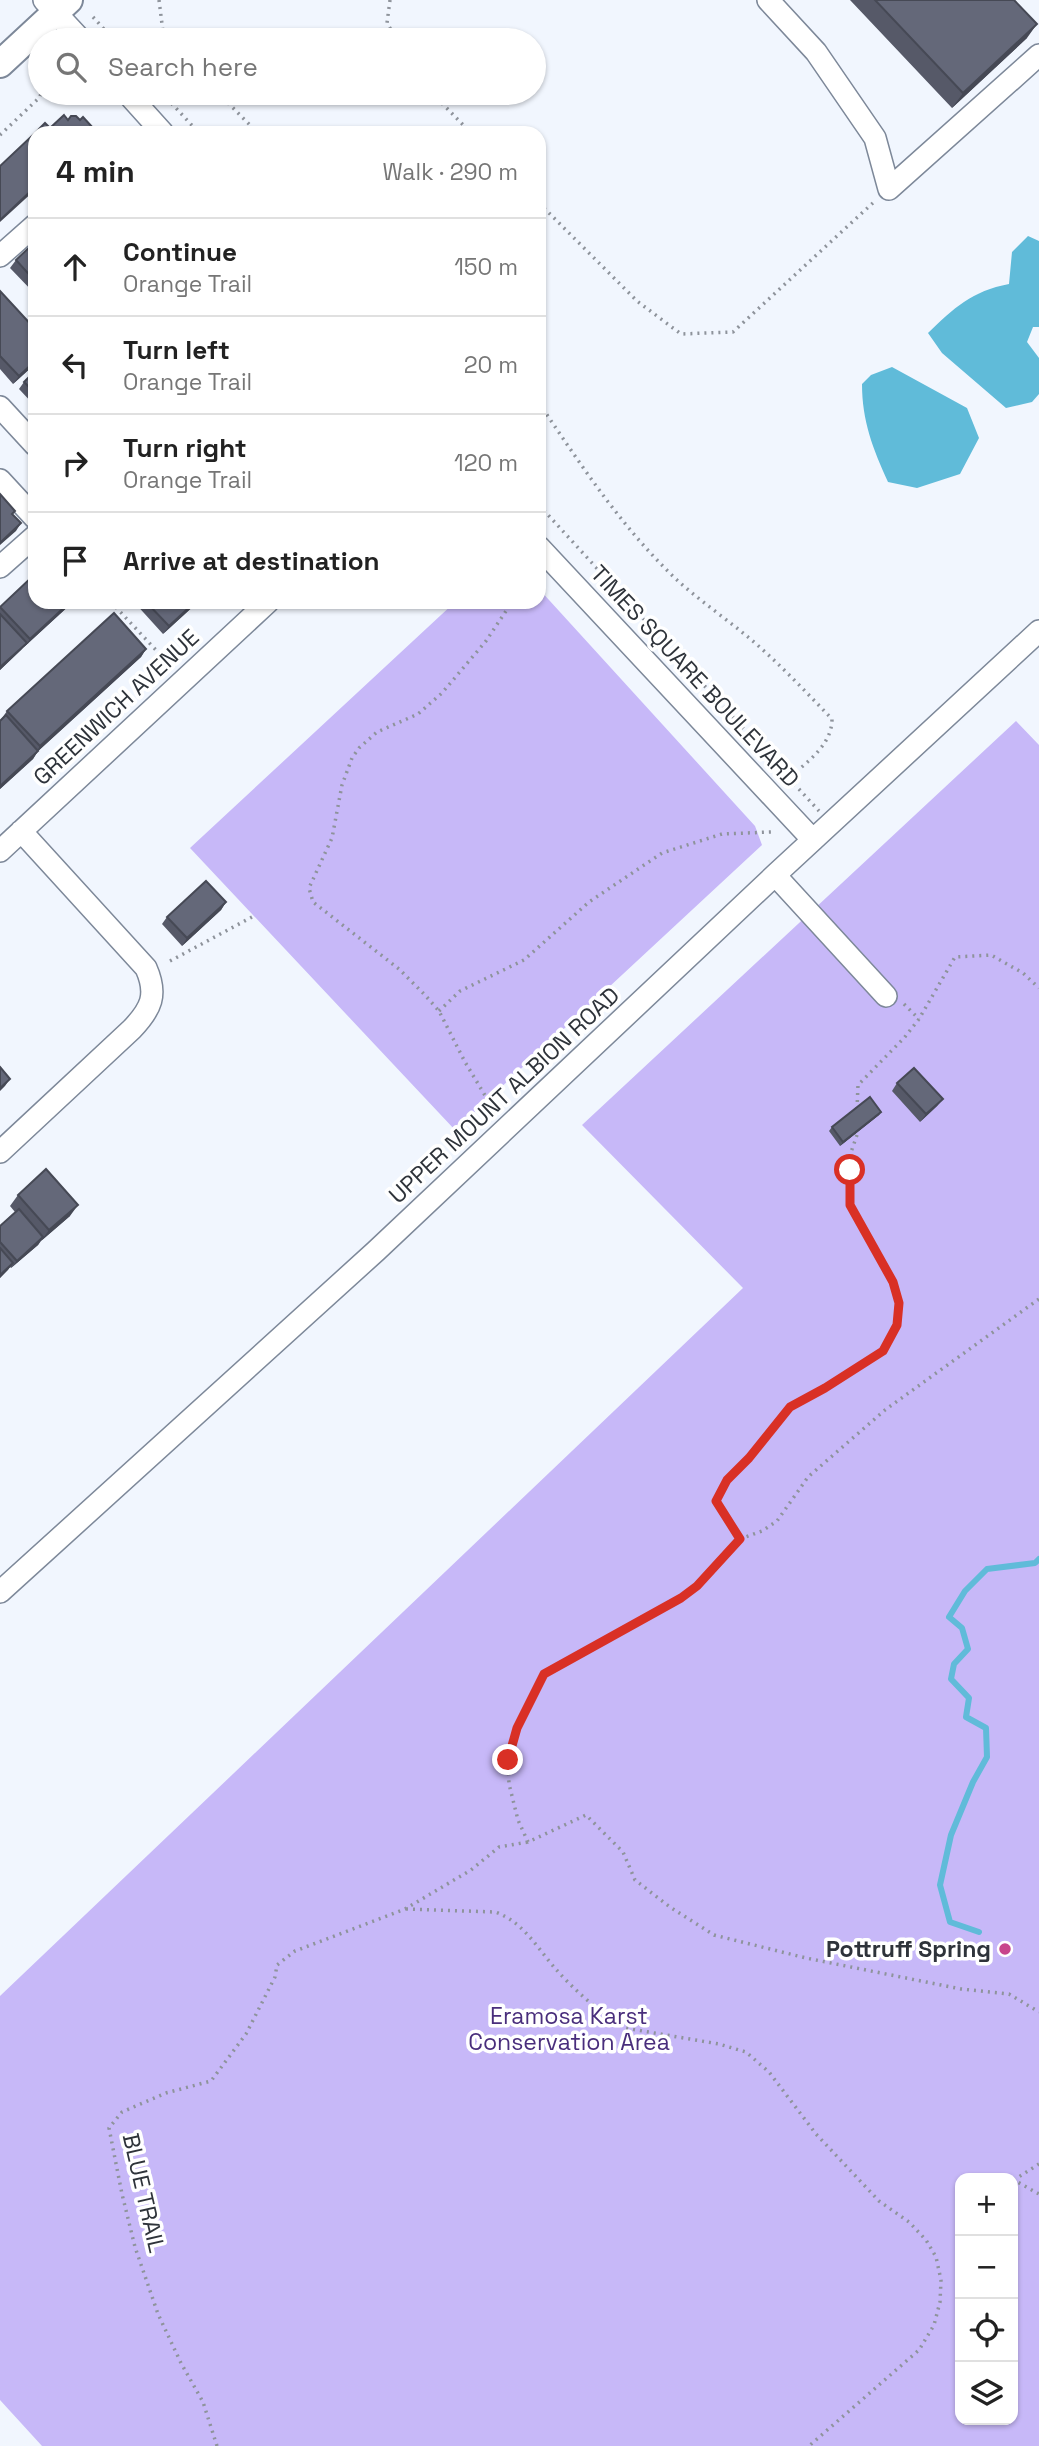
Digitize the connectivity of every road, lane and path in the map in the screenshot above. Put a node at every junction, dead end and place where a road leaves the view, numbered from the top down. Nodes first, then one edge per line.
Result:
1 (159, 0) edge
2 (390, 0) edge
3 (768, 0) edge
4 (57, 4) edge
5 (93, 17) dead end
6 (34, 28) edge
7 (73, 28) edge
8 (103, 28) edge
9 (162, 28) edge
10 (390, 28) edge
11 (28, 35) edge
12 (1039, 55) edge
13 (0, 64) edge
14 (32, 105) edge
15 (138, 105) edge
16 (173, 105) edge
17 (230, 105) edge
18 (444, 105) edge
19 (157, 126) edge
20 (193, 126) edge
21 (251, 126) edge
22 (464, 126) edge
23 (0, 135) edge
24 (888, 189) junction
25 (546, 210) edge
26 (28, 231) edge
27 (0, 256) edge
28 (0, 407) edge
29 (546, 413) edge
30 (28, 437) edge
31 (0, 480) edge
32 (28, 510) edge
33 (546, 513) edge
34 (28, 542) edge
35 (546, 554) edge
36 (0, 568) edge
37 (118, 609) edge
38 (260, 609) edge
39 (507, 609) edge
40 (1039, 631) edge
41 (170, 665) dead end
42 (789, 778) junction
43 (831, 824) junction
44 (21, 831) junction
45 (772, 832) dead end
46 (813, 840) junction
47 (0, 851) edge
48 (775, 875) junction
49 (253, 918) dead end
50 (170, 961) dead end
51 (1039, 988) edge
52 (886, 996) dead end
53 (439, 1011) junction
54 (492, 1107) dead end
55 (857, 1110) edge
56 (857, 1122) edge
57 (0, 1152) edge
58 (1039, 1299) edge
59 (740, 1539) junction
60 (0, 1592) edge
61 (528, 1842) junction
62 (406, 1909) junction
63 (1039, 2012) edge
64 (1039, 2164) edge
65 (1039, 2194) edge
66 (217, 2446) edge
67 (808, 2446) edge

1 - 9 path
2 - 10 path
3 - 24 street
4 - 6 main road
4 - 7 street
5 - 8 path
11 - 13 main road
12 - 24 street
14 - 23 path
15 - 19 street
16 - 20 path
17 - 21 path
18 - 22 path
24 - 25 path
26 - 27 street
28 - 30 street
29 - 42 path
31 - 32 street
33 - 42 path
34 - 36 street
35 - 46 street, TIMES SQUARE BOULEVARD
37 - 41 path
38 - 44 street, GREENWICH AVENUE
39 - 53 path
40 - 43 street, UPPER MOUNT ALBION ROAD
42 - 43 path
43 - 46 street, UPPER MOUNT ALBION ROAD
44 - 47 street, GREENWICH AVENUE
44 - 57 street
45 - 53 path
46 - 48 street, UPPER MOUNT ALBION ROAD
48 - 52 street
48 - 60 street, UPPER MOUNT ALBION ROAD
49 - 50 path
51 - 55 path
53 - 54 path
56 - 59 path
58 - 59 path
59 - 61 path
61 - 62 path, BLUE TRAIL
61 - 63 path, BLUE TRAIL
62 - 66 path, BLUE TRAIL
62 - 67 path
64 - 65 path

